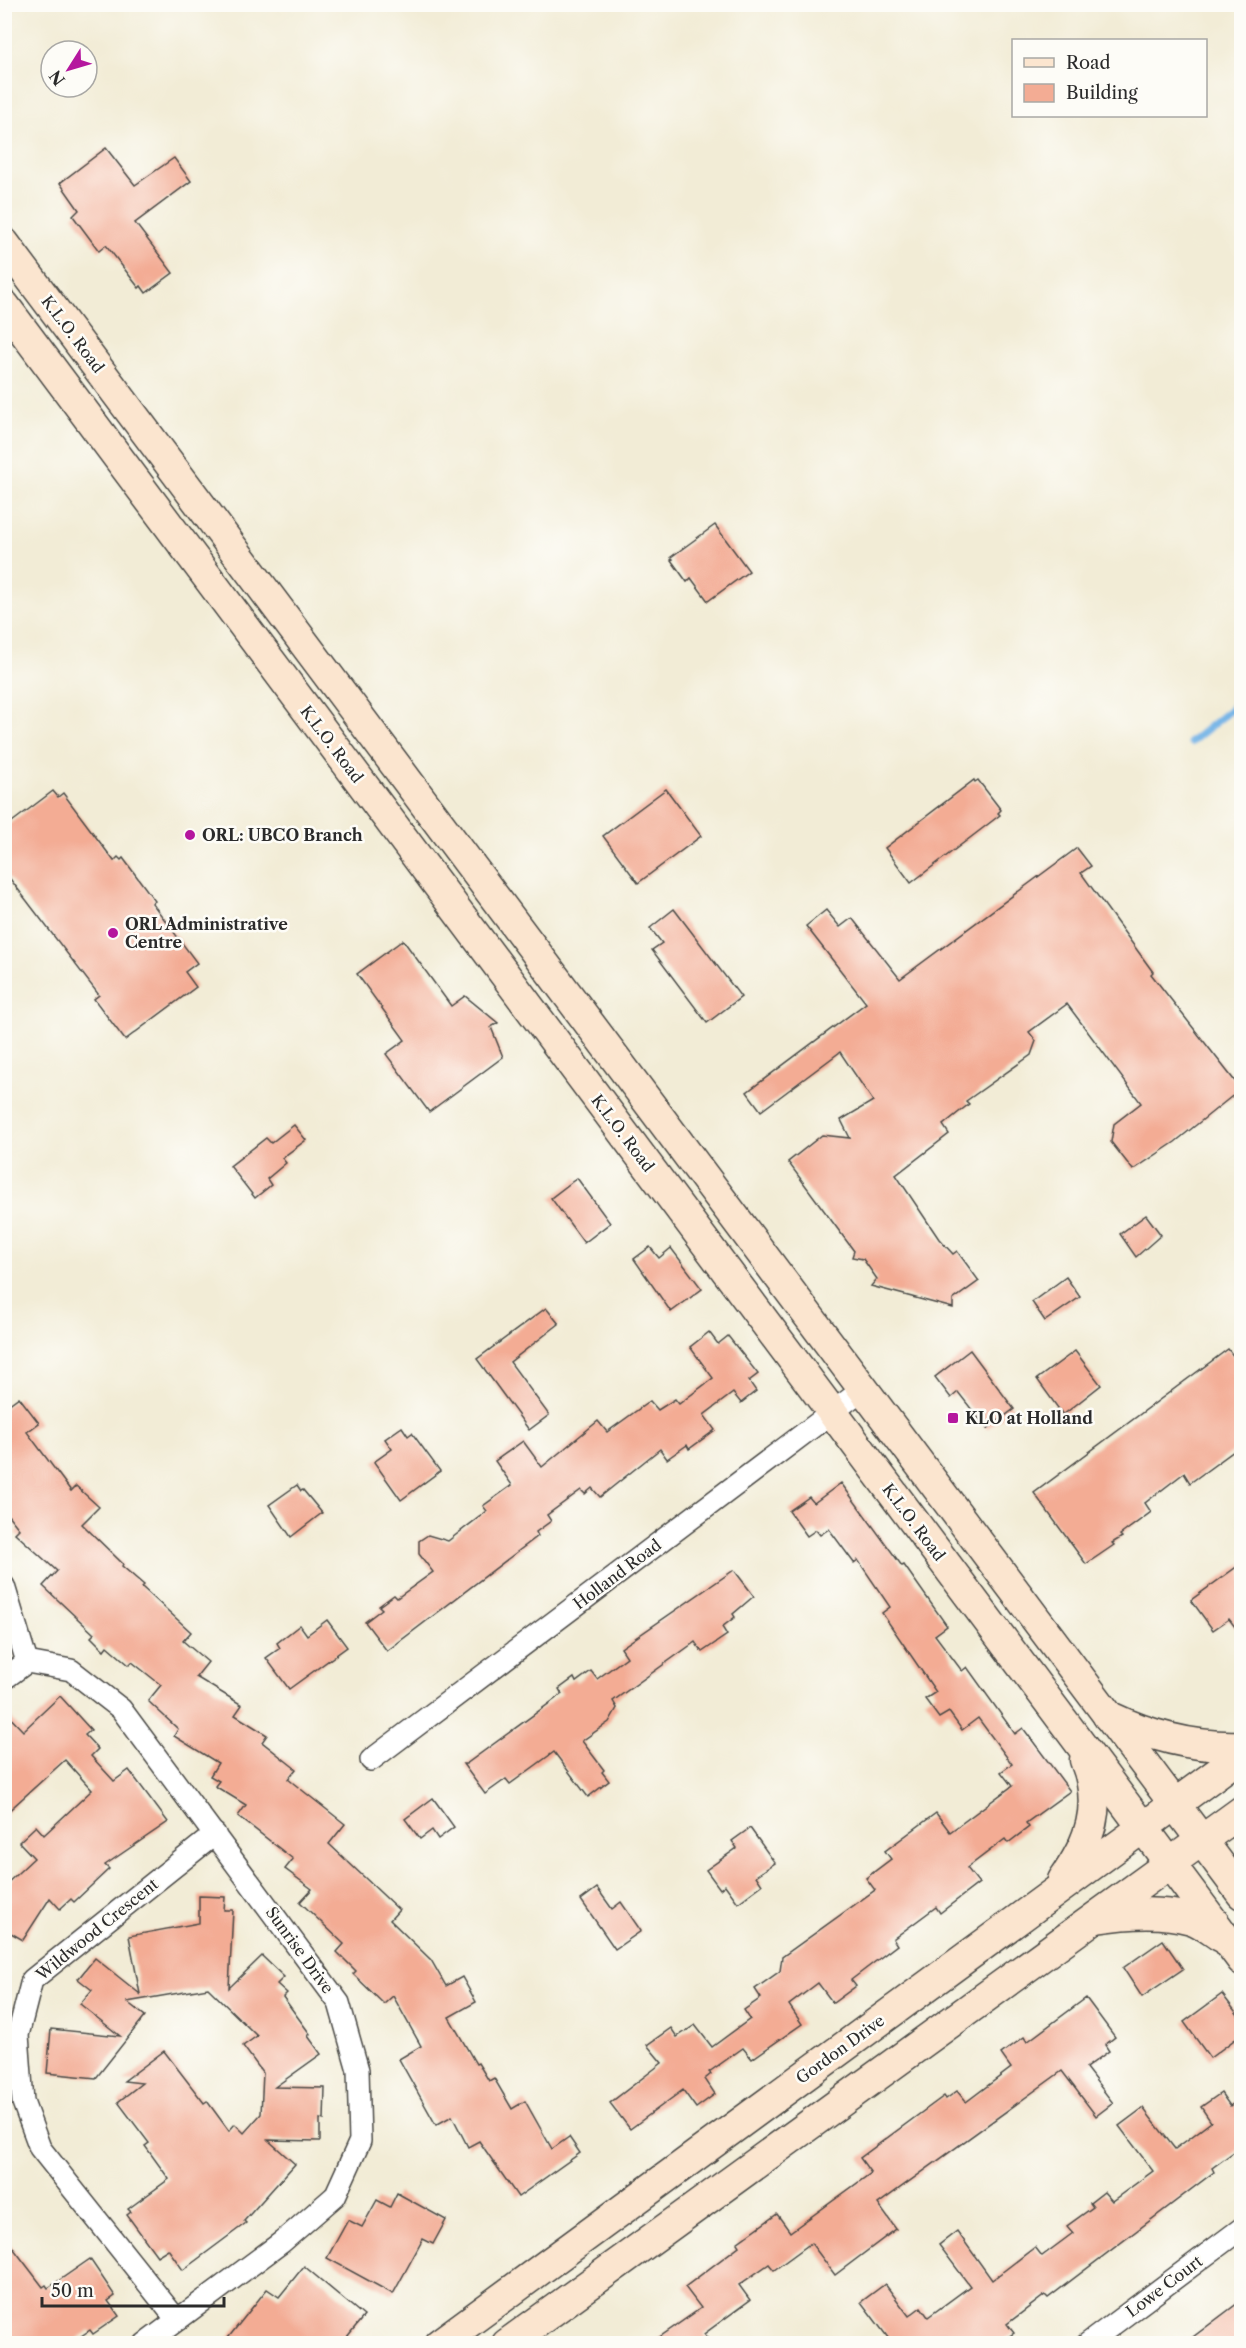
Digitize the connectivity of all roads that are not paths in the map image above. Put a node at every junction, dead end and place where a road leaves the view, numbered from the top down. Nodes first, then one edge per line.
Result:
1 (4, 243) edge
2 (4, 305) edge
3 (863, 1389) junction
4 (832, 1412) junction
5 (4, 1586) edge
6 (27, 1662) junction
7 (4, 1678) edge
8 (1108, 1716) junction
9 (1078, 1741) junction
10 (1242, 1746) edge
11 (1242, 1755) edge
12 (371, 1760) dead end
13 (1174, 1805) junction
14 (1242, 1811) edge
15 (1143, 1828) junction
16 (215, 1834) junction
17 (1201, 1841) junction
18 (1169, 1864) junction
19 (1052, 1894) junction
20 (1242, 1894) edge
21 (1093, 1919) junction
22 (1233, 1950) edge
23 (1242, 2228) edge
24 (177, 2320) junction
25 (145, 2343) edge
26 (439, 2343) edge
27 (507, 2343) edge
28 (1087, 2343) edge

1 - 3 main road, K.L.O. Road
2 - 4 main road, K.L.O. Road
3 - 4 street, Holland Road
3 - 8 main road, K.L.O. Road
4 - 9 main road, K.L.O. Road
4 - 12 street, Holland Road
5 - 6 street
6 - 7 street
6 - 16 street, Sunrise Drive
8 - 10 main road
8 - 13 main road, K.L.O. Road
9 - 15 main road, K.L.O. Road
9 - 19 main road
11 - 13 main road, Gordon Drive
13 - 15 main road, Gordon Drive
13 - 17 main road, K.L.O. Road
14 - 17 main road
15 - 18 main road, K.L.O. Road
15 - 19 main road, Gordon Drive
16 - 24 street, Sunrise Drive
16 - 24 street, Wildwood Crescent
17 - 18 main road
17 - 20 main road, K.L.O. Road
18 - 21 main road
18 - 22 main road, K.L.O. Road
19 - 26 main road, Gordon Drive
21 - 22 main road
21 - 27 main road
23 - 28 street, Lowe Court
24 - 25 street, Sunrise Drive

